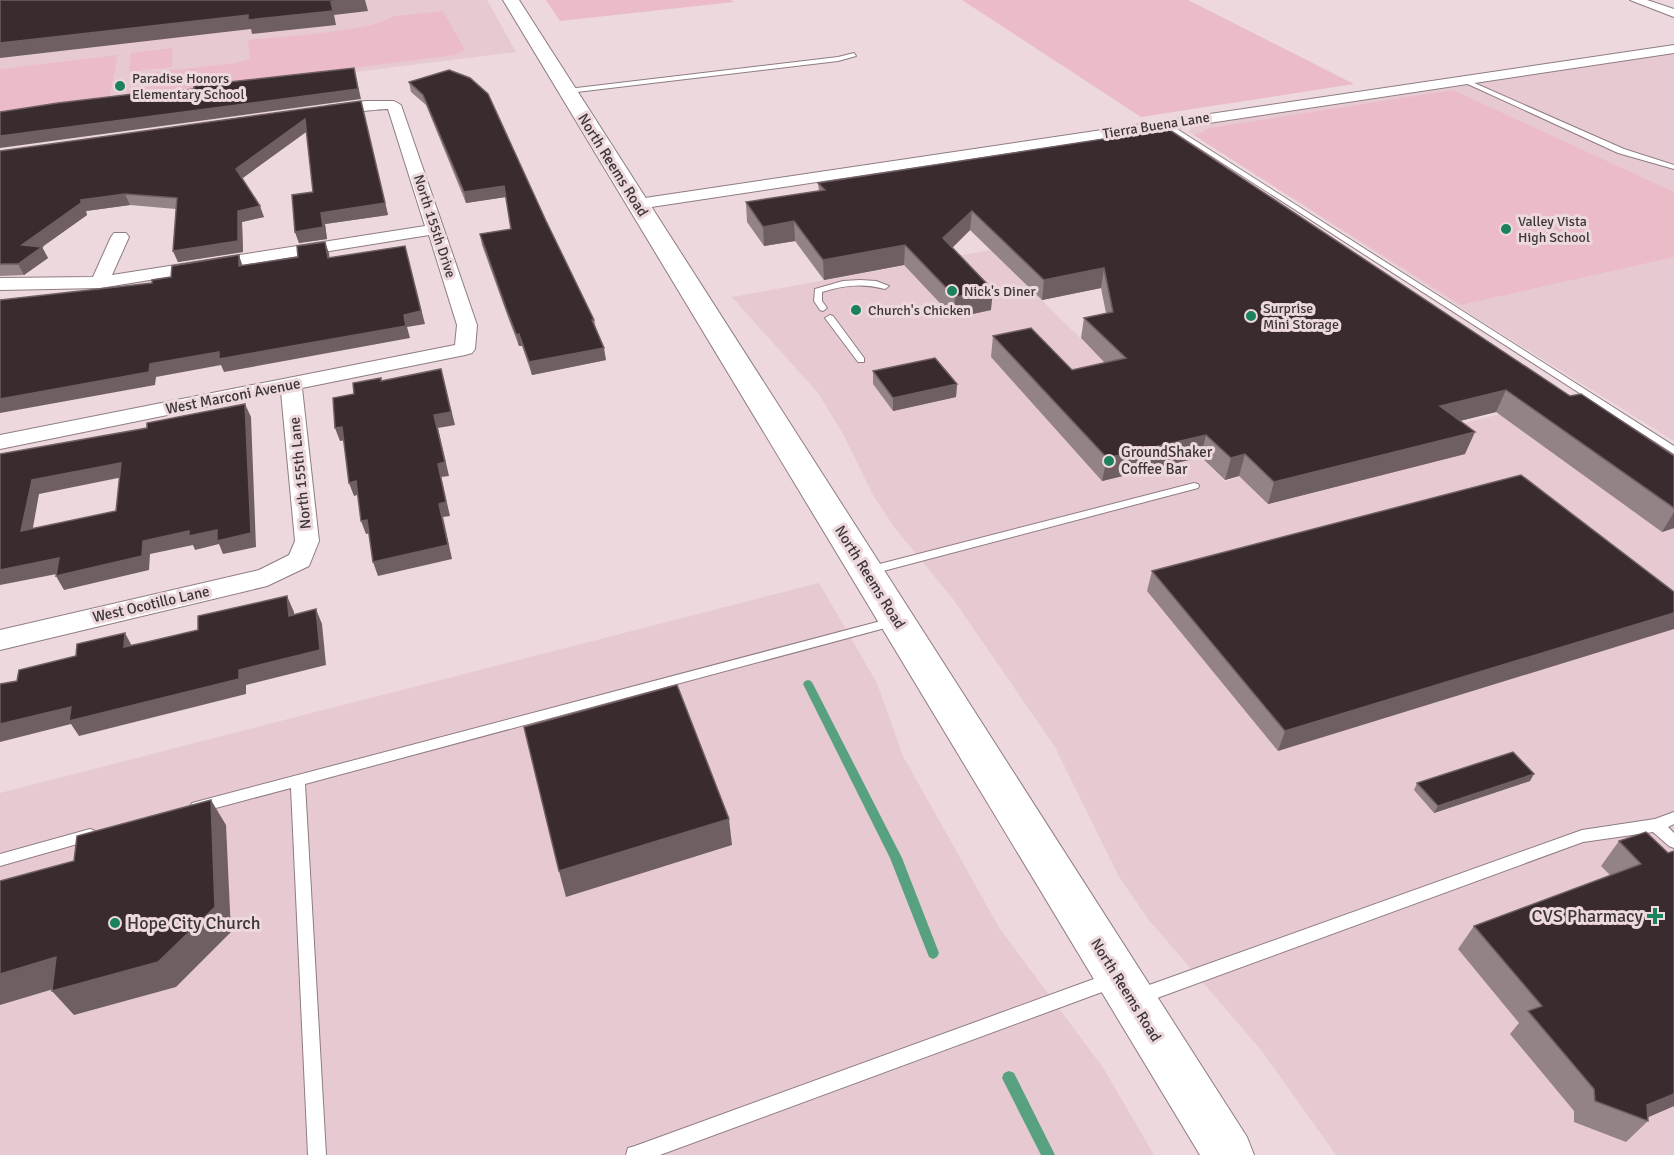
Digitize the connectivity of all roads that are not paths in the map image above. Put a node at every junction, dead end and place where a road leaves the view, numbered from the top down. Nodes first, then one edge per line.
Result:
1 (511, 0) edge
2 (1636, 0) edge
3 (1674, 13) edge
4 (1674, 49) edge
5 (854, 55) dead end
6 (1461, 79) junction
7 (568, 92) junction
8 (313, 112) edge
9 (1164, 123) junction
10 (1674, 167) edge
11 (638, 204) junction
12 (436, 229) junction
13 (120, 237) dead end
14 (100, 282) junction
15 (0, 284) edge
16 (885, 286) dead end
17 (823, 308) dead end
18 (830, 318) dead end
19 (465, 349) joint
20 (861, 360) dead end
21 (291, 384) junction
22 (0, 442) edge
23 (1674, 451) edge
24 (1194, 486) dead end
25 (300, 560) joint
26 (866, 571) junction
27 (898, 621) junction
28 (0, 639) edge
29 (298, 780) junction
30 (184, 810) edge
31 (1674, 818) edge
32 (1656, 825) junction
33 (103, 832) edge
34 (1674, 842) edge
35 (0, 860) edge
36 (1125, 989) junction
37 (317, 1155) edge
38 (635, 1155) edge
39 (1229, 1155) edge

1 - 7 main road, North Reems Road
2 - 3 street
4 - 6 street, Tierra Buena Lane
5 - 7 lane
6 - 9 street, Tierra Buena Lane
6 - 10 lane
7 - 11 main road, North Reems Road
8 - 12 street, North 155th Drive
9 - 11 street, Tierra Buena Lane
9 - 23 lane
11 - 26 main road, North Reems Road
12 - 14 street
12 - 19 street, North 155th Drive
13 - 14 street
14 - 15 street
16 - 17 lane
18 - 20 lane
19 - 21 street, West Marconi Avenue
21 - 22 street, West Marconi Avenue
21 - 25 street, North 155th Lane
24 - 26 lane
25 - 28 street, West Ocotillo Lane
26 - 27 main road, North Reems Road
27 - 29 lane
27 - 36 main road, North Reems Road
29 - 30 lane
29 - 37 lane
31 - 32 lane
32 - 34 lane
32 - 36 lane
33 - 35 lane
36 - 38 lane
36 - 39 main road, North Reems Road

